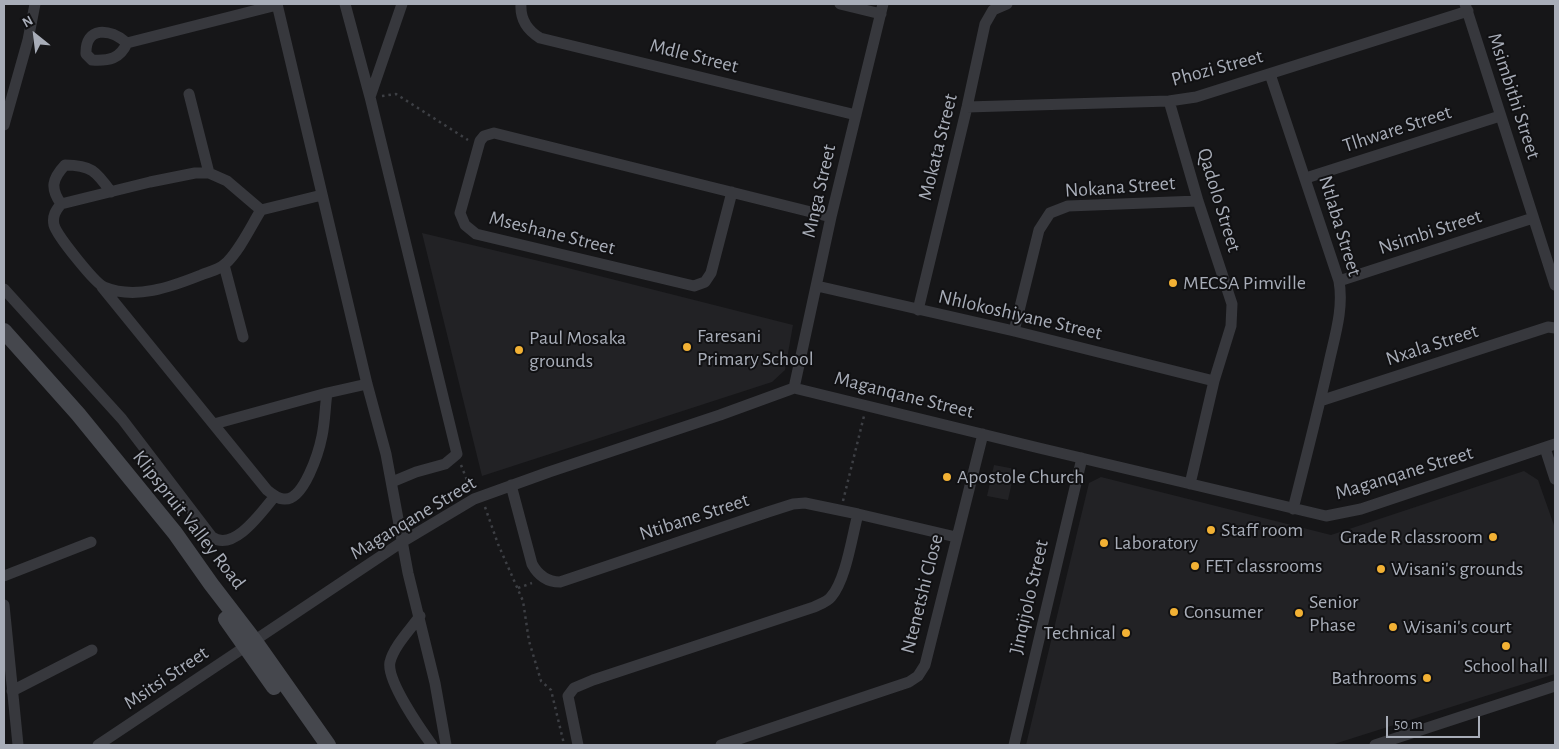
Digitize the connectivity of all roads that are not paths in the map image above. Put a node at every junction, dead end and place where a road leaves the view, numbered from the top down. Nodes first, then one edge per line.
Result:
1 (35, 4) edge
2 (277, 4) edge
3 (345, 4) edge
4 (402, 4) edge
5 (520, 4) edge
6 (840, 4) edge
7 (1007, 4) edge
8 (1466, 8) edge
9 (882, 9) edge
10 (127, 43) dead end
11 (1270, 74) junction
12 (189, 94) dead end
13 (370, 97) junction
14 (1169, 101) junction
15 (967, 107) junction
16 (856, 115) junction
17 (1500, 116) junction
18 (4, 125) edge
19 (209, 173) junction
20 (1306, 178) junction
21 (111, 192) junction
22 (732, 192) junction
23 (322, 195) junction
24 (1198, 201) junction
25 (61, 204) junction
26 (261, 210) junction
27 (831, 217) junction
28 (1533, 218) junction
29 (224, 265) junction
30 (1339, 281) junction
31 (1555, 285) edge
32 (817, 286) junction
33 (102, 287) junction
34 (4, 290) edge
35 (918, 310) junction
36 (1555, 328) edge
37 (4, 330) edge
38 (1014, 332) junction
39 (243, 337) dead end
40 (4, 340) edge
41 (1214, 381) junction
42 (367, 384) junction
43 (794, 388) junction
44 (327, 393) junction
45 (1320, 401) junction
46 (214, 424) junction
47 (983, 434) junction
48 (1550, 446) edge
49 (1082, 458) junction
50 (1555, 479) edge
51 (392, 482) junction
52 (1190, 484) junction
53 (511, 485) junction
54 (275, 496) junction
55 (1293, 509) junction
56 (858, 514) junction
57 (956, 538) junction
58 (91, 542) dead end
59 (402, 542) junction
60 (4, 576) edge
61 (4, 605) edge
62 (420, 616) junction
63 (250, 644) junction
64 (92, 650) dead end
65 (1555, 686) edge
66 (12, 690) junction
67 (18, 745) edge
68 (98, 745) edge
69 (316, 745) edge
70 (328, 745) edge
71 (432, 745) edge
72 (446, 745) edge
73 (578, 745) edge
74 (721, 745) edge
75 (1014, 745) edge
76 (1375, 745) edge

1 - 18 street
2 - 10 street
2 - 23 street
3 - 13 street
4 - 13 street
5 - 16 street, Mdle Street
6 - 9 street
7 - 15 street, Mokata Street
8 - 11 street, Phozi Street
8 - 17 street, Msimbithi Street
9 - 16 street, Mnga Street
11 - 14 street, Phozi Street
11 - 20 street, Ntlaba Street
12 - 19 street
13 - 51 street
14 - 15 street, Phozi Street
14 - 24 street, Qadolo Street
15 - 35 street, Mokata Street
16 - 27 street, Mnga Street
17 - 20 street, Tlhware Street
17 - 28 street, Msimbithi Street
19 - 21 street
19 - 26 street
20 - 30 street, Ntlaba Street
21 - 25 street
21 - 25 street
22 - 22 street, Mseshane Street
22 - 27 street
23 - 26 street
23 - 42 street
24 - 38 street, Nokana Street
24 - 41 street, Qadolo Street
25 - 33 street
26 - 29 street
27 - 32 street, Mnga Street
28 - 30 street, Nsimbi Street
28 - 31 street, Msimbithi Street
29 - 33 street
29 - 39 street
30 - 45 street, Ntlaba Street
32 - 35 street, Nhlokoshiyane Street
32 - 43 street, Mnga Street
33 - 46 street
34 - 54 street
35 - 38 street, Nhlokoshiyane Street
36 - 45 street, Nxala Street
37 - 63 street, Klipspruit Valley Road
38 - 41 street, Nhlokoshiyane Street
40 - 63 street, Klipspruit Valley Road
41 - 52 street, Qadolo Street
42 - 44 street
42 - 51 street
43 - 47 street, Maganqane Street
43 - 53 street, Maganqane Street
44 - 46 street
44 - 54 street
45 - 55 street, Ntlaba Street
46 - 54 street
47 - 49 street, Maganqane Street
47 - 57 street, Ntenetshi Close
48 - 50 street
48 - 55 street, Maganqane Street
49 - 52 street, Maganqane Street
49 - 75 street, Jinqijolo Street
51 - 59 street
52 - 55 street, Maganqane Street
53 - 56 street, Ntibane Street
53 - 59 street, Maganqane Street
56 - 57 street, Ntibane Street
56 - 73 street
57 - 74 street, Ntenetshi Close
58 - 60 street
59 - 62 street
59 - 63 street, Maganqane Street
61 - 66 street
62 - 71 street
62 - 72 street
63 - 68 street, Msitsi Street
63 - 69 street, Klipspruit Valley Road
63 - 70 street, Klipspruit Valley Road
64 - 66 street
65 - 76 street
66 - 67 street

